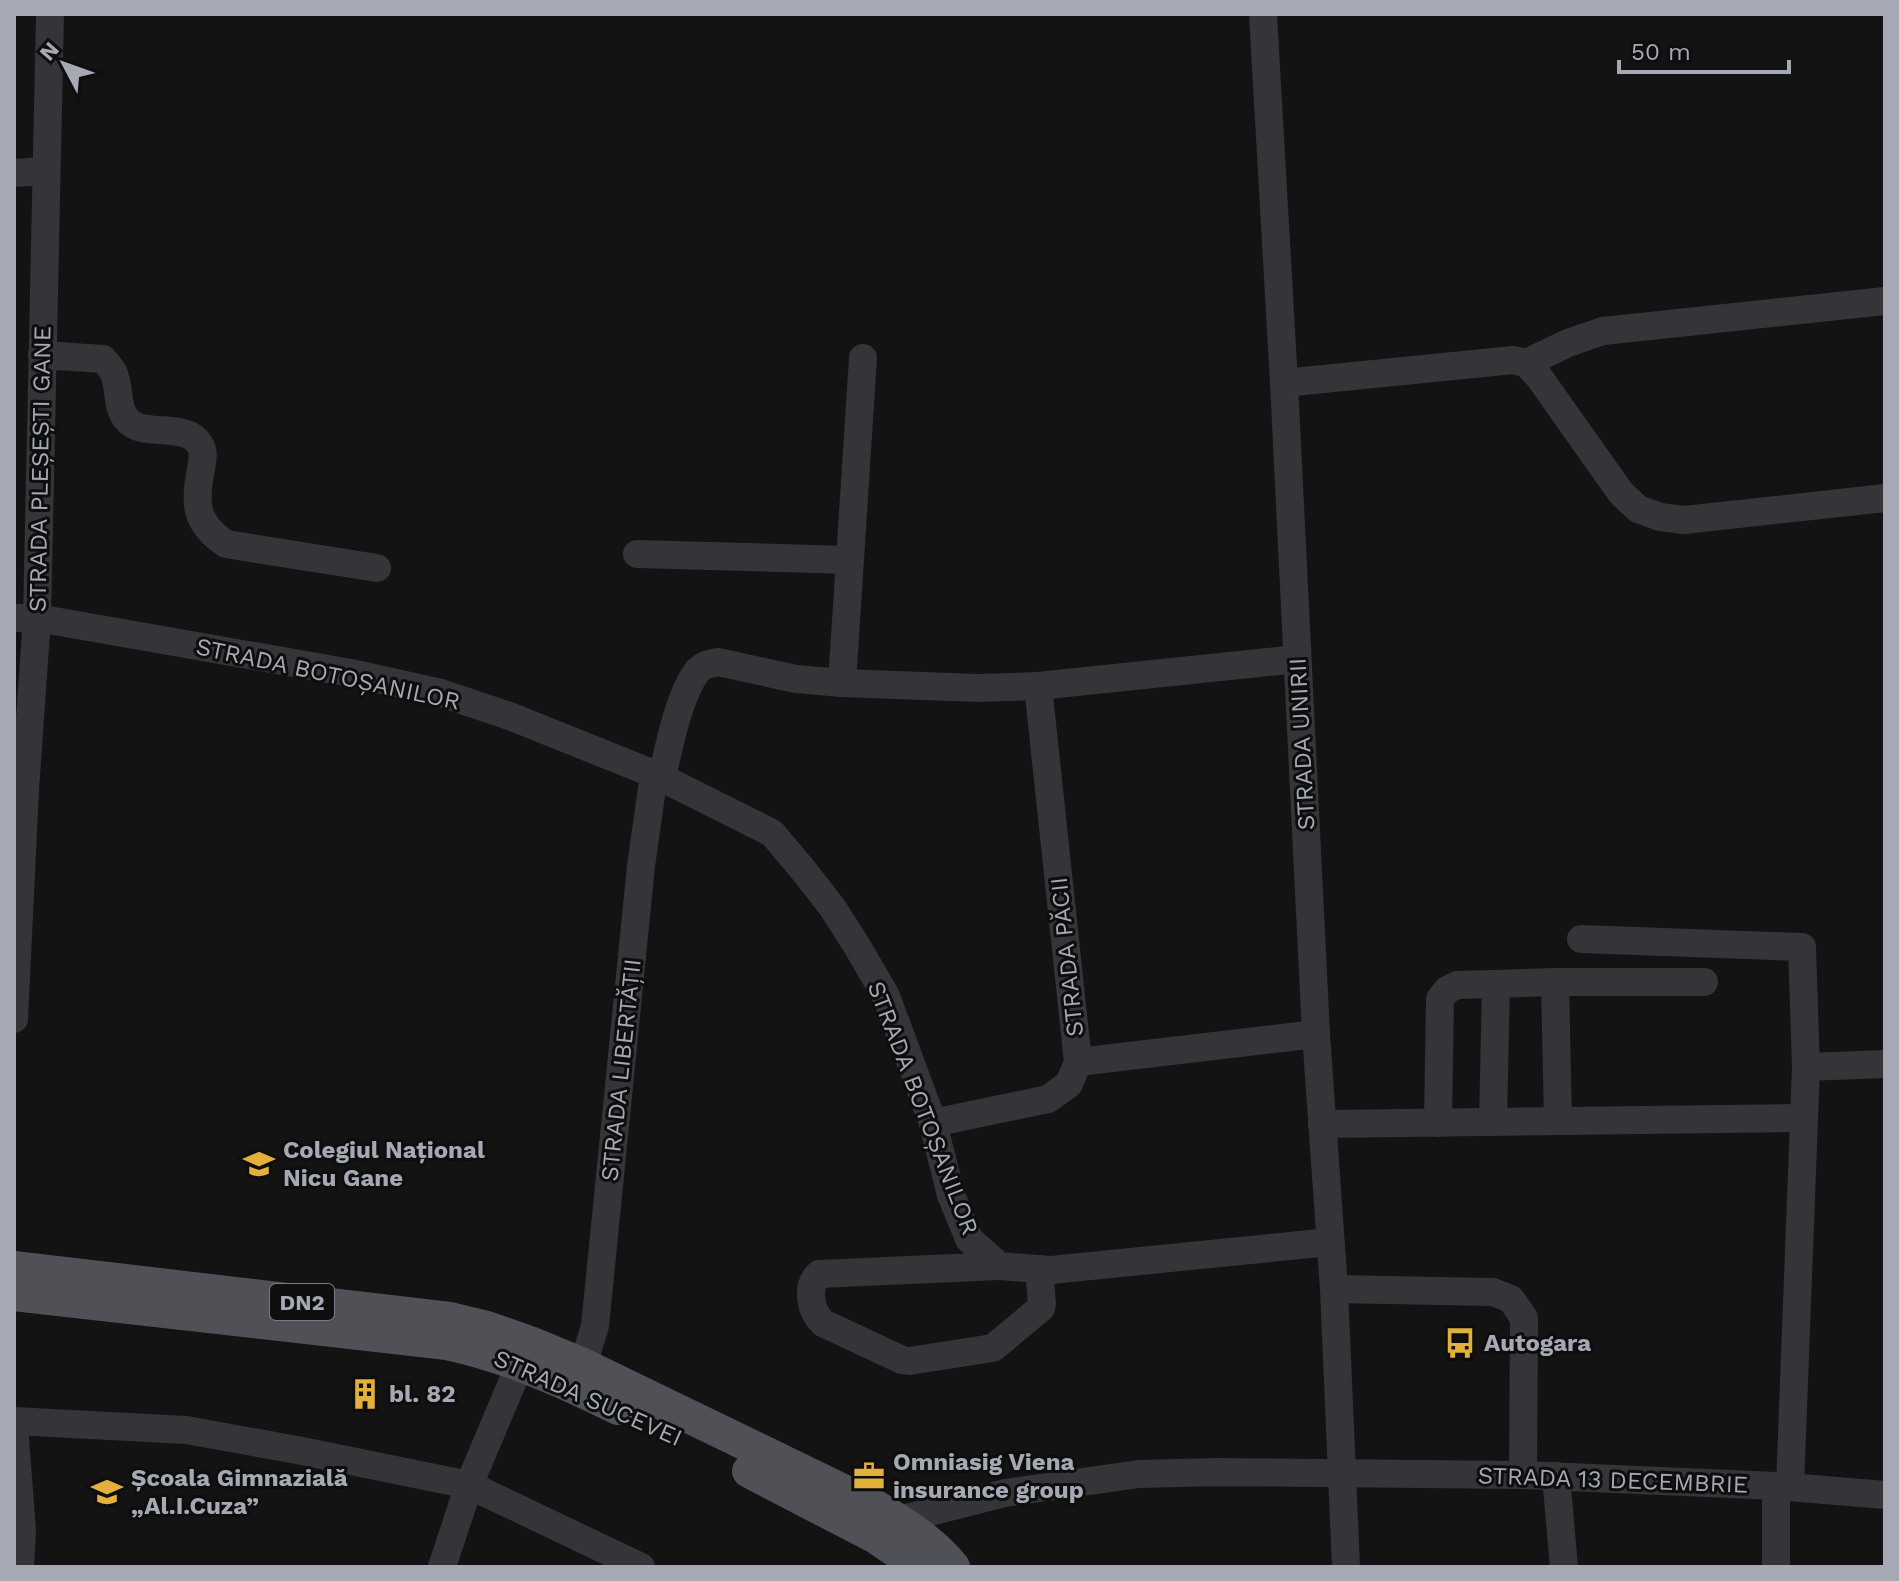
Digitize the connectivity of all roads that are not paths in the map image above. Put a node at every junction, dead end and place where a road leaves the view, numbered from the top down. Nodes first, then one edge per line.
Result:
1 (50, 14) edge
2 (1263, 14) edge
3 (46, 171) junction
4 (14, 173) edge
5 (1885, 301) edge
6 (42, 355) junction
7 (863, 358) dead end
8 (1526, 363) junction
9 (1284, 383) junction
10 (1885, 498) edge
11 (637, 554) dead end
12 (849, 560) junction
13 (377, 568) dead end
14 (26, 618) edge
15 (1297, 659) junction
16 (842, 683) junction
17 (1038, 686) junction
18 (658, 776) junction
19 (20, 790) edge
20 (1581, 939) dead end
21 (1555, 982) junction
22 (1704, 982) dead end
23 (1496, 984) junction
24 (14, 1019) edge
25 (1316, 1034) junction
26 (1078, 1062) junction
27 (1885, 1064) edge
28 (1806, 1067) junction
29 (1804, 1118) junction
30 (1558, 1121) junction
31 (1493, 1122) junction
32 (933, 1123) junction
33 (1438, 1123) junction
34 (1322, 1124) junction
35 (1330, 1242) junction
36 (999, 1266) junction
37 (14, 1268) edge
38 (1039, 1269) junction
39 (1334, 1289) junction
40 (14, 1294) edge
41 (520, 1364) junction
42 (583, 1365) junction
43 (14, 1422) edge
44 (1341, 1473) junction
45 (1523, 1475) junction
46 (1556, 1476) junction
47 (469, 1485) junction
48 (1783, 1487) junction
49 (1885, 1495) edge
50 (887, 1528) junction
51 (20, 1567) edge
52 (442, 1567) edge
53 (641, 1567) edge
54 (920, 1567) edge
55 (953, 1567) edge
56 (1346, 1567) edge
57 (1564, 1567) edge
58 (1776, 1567) edge

1 - 3 street, STRADA PLEȘEȘTI GANE
2 - 9 street, STRADA UNIRII
3 - 4 street
3 - 6 street, STRADA PLEȘEȘTI GANE
5 - 8 street
6 - 13 street
6 - 14 street, STRADA PLEȘEȘTI GANE
7 - 12 street
8 - 9 street
8 - 10 street
9 - 15 street, STRADA UNIRII
11 - 12 street
12 - 16 street
14 - 18 street, STRADA BOTOȘANILOR
14 - 19 street, STRADA PLEȘEȘTI GANE
15 - 17 street
15 - 25 street, STRADA UNIRII
16 - 17 street
16 - 18 street
17 - 26 street, STRADA PĂCII
18 - 32 street, STRADA BOTOȘANILOR
18 - 42 street, STRADA LIBERTĂȚII
19 - 24 street, STRADA PLEȘEȘTI GANE
20 - 28 street
21 - 22 street
21 - 23 street
21 - 30 street
23 - 31 street
23 - 33 street
25 - 26 street
25 - 34 street, STRADA UNIRII
26 - 32 street, STRADA PĂCII
27 - 28 street
28 - 29 street
29 - 30 street
29 - 48 street
30 - 31 street
31 - 33 street
32 - 36 street, STRADA BOTOȘANILOR
33 - 34 street
34 - 35 street, STRADA UNIRII
35 - 38 street
35 - 39 street, STRADA UNIRII
36 - 38 street
36 - 38 street
37 - 42 main road, STRADA SUCEVEI / DN2
39 - 44 street, STRADA UNIRII
39 - 45 street
40 - 41 main road, STRADA SUCEVEI / DN2
41 - 47 street
41 - 50 main road, STRADA SUCEVEI / DN2
42 - 50 main road, STRADA SUCEVEI / DN2
43 - 47 street
43 - 51 street
44 - 45 street, STRADA 13 DECEMBRIE
44 - 50 street
44 - 56 street, STRADA UNIRII
45 - 46 street, STRADA 13 DECEMBRIE
46 - 48 street, STRADA 13 DECEMBRIE
46 - 57 street
47 - 52 street
47 - 53 street
48 - 49 street, STRADA 13 DECEMBRIE
48 - 58 street
50 - 54 main road, DN2
50 - 55 main road, DN2

